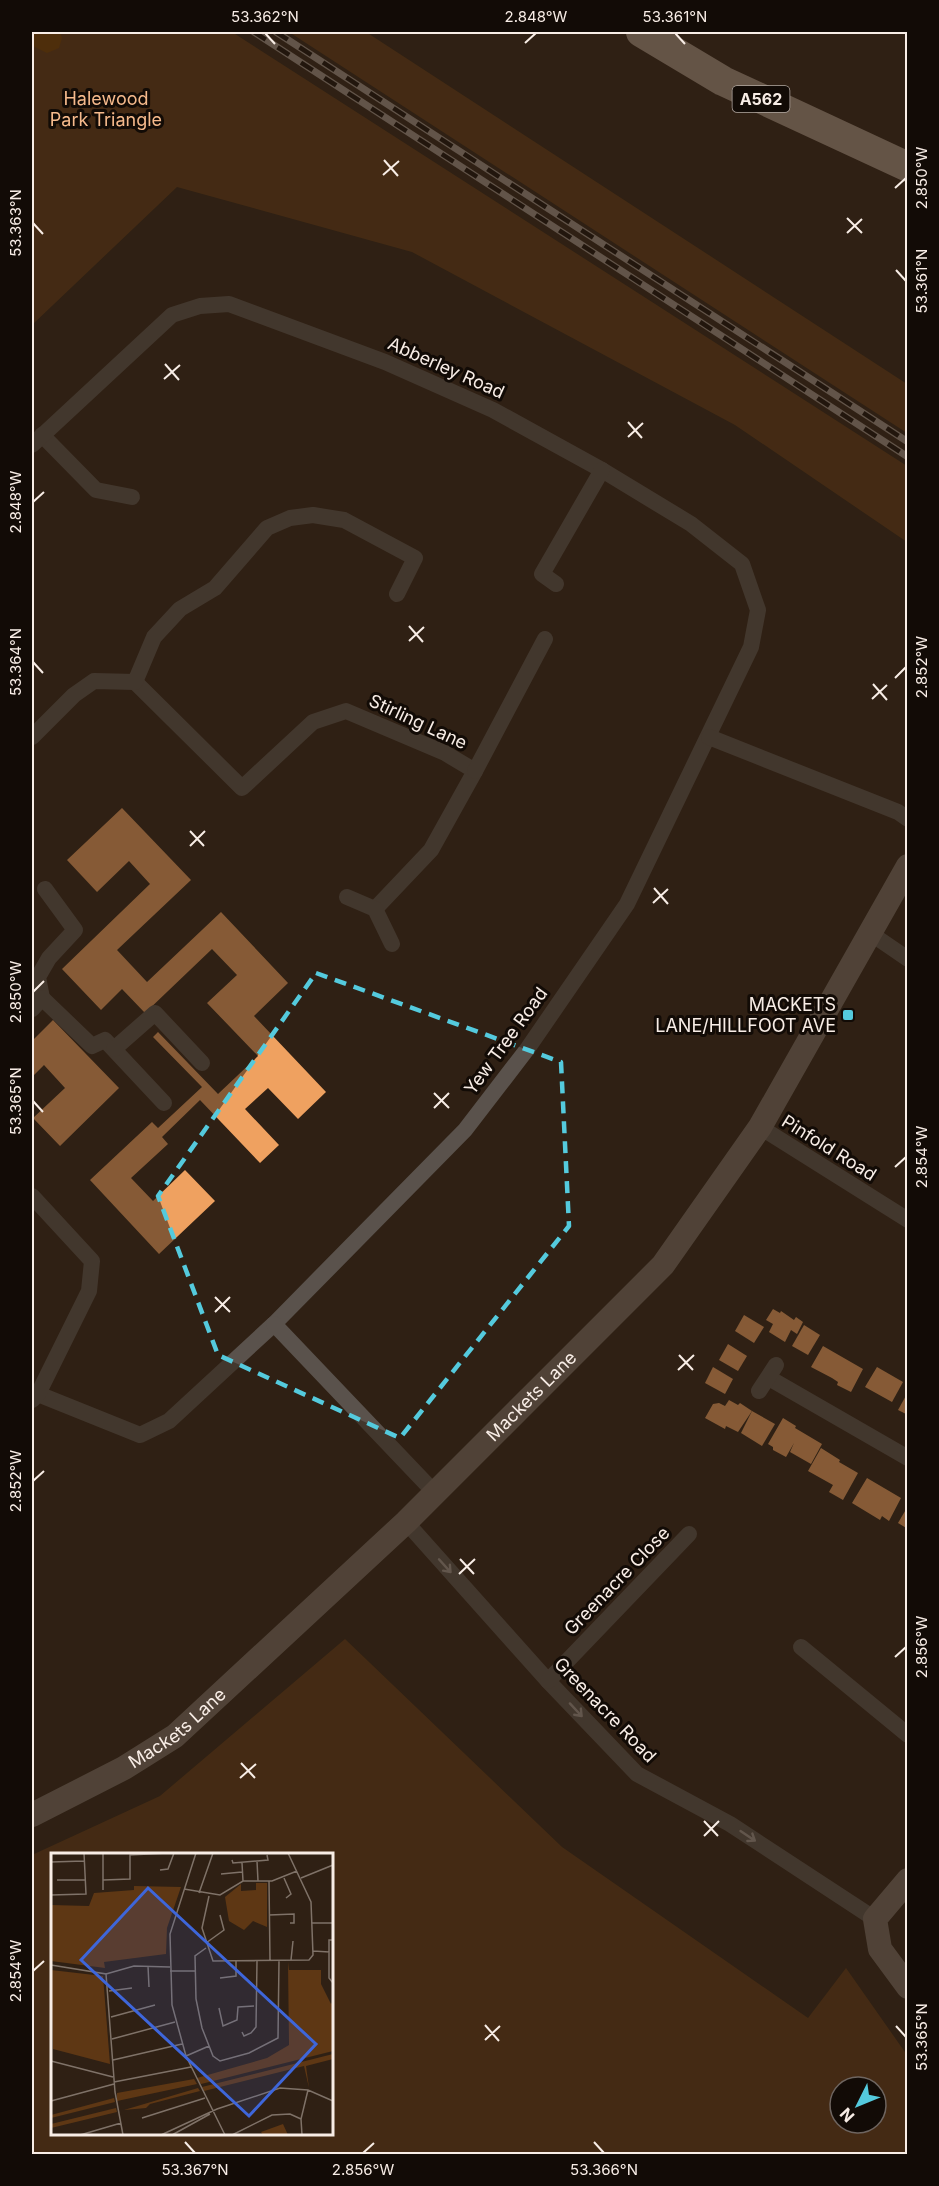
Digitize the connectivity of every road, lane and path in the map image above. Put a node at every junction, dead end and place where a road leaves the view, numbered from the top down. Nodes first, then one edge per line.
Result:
1 (641, 32) edge
2 (908, 167) edge
3 (37, 440) edge
4 (602, 470) junction
5 (132, 497) dead end
6 (556, 584) dead end
7 (397, 594) dead end
8 (545, 639) dead end
9 (734, 678) joint
10 (135, 682) junction
11 (32, 737) edge
12 (709, 737) junction
13 (475, 771) junction
14 (908, 819) edge
15 (908, 866) edge
16 (45, 889) dead end
17 (347, 897) dead end
18 (375, 909) junction
19 (870, 933) junction
20 (392, 944) dead end
21 (908, 959) edge
22 (37, 1004) edge
23 (114, 1049) junction
24 (202, 1063) dead end
25 (164, 1103) dead end
26 (760, 1127) junction
27 (32, 1196) edge
28 (908, 1220) edge
29 (274, 1324) junction
30 (768, 1378) dead end
31 (34, 1397) edge
32 (908, 1458) edge
33 (435, 1493) junction
34 (406, 1522) junction
35 (689, 1534) dead end
36 (801, 1647) dead end
37 (548, 1681) junction
38 (908, 1735) edge
39 (32, 1815) edge
40 (908, 1880) edge
41 (875, 1920) junction
42 (908, 1987) edge

1 - 2 highway, A562
3 - 4 street, Abberley Road
3 - 5 street
4 - 6 street
4 - 9 street, Abberley Road
7 - 10 street
8 - 13 street
9 - 12 street, Yew Tree Road
10 - 11 street
10 - 13 street, Stirling Lane
12 - 14 street
12 - 29 street, Yew Tree Road
13 - 18 street, Stirling Lane
15 - 19 street, Mackets Lane
16 - 22 street
17 - 18 street
18 - 20 street
19 - 21 street
19 - 26 street, Mackets Lane
22 - 23 street
23 - 24 street
23 - 25 street
26 - 28 street, Pinfold Road
26 - 33 street, Mackets Lane
27 - 31 street
29 - 31 street, Yew Tree Road
29 - 33 street
30 - 32 street
33 - 34 street, Mackets Lane
34 -> 37 street, Greenacre Road
34 - 39 street, Mackets Lane
35 - 37 street, Greenacre Close
36 - 38 street
37 -> 41 street, Greenacre Road
40 - 41 street
41 - 42 street

